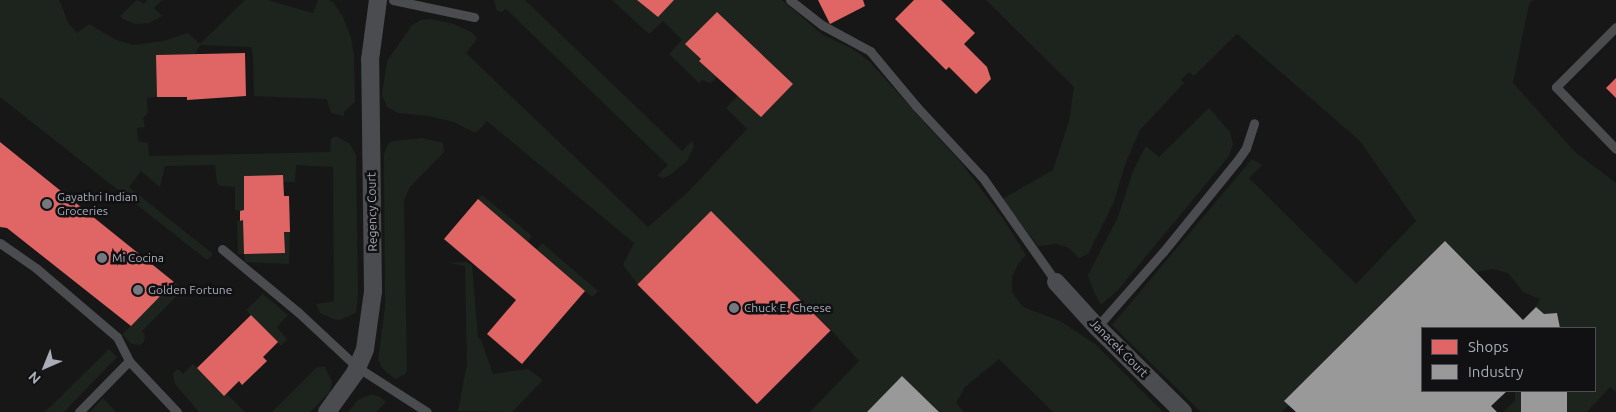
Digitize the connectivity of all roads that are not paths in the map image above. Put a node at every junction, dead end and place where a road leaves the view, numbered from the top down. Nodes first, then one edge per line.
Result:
1 (378, 0) edge
2 (393, 0) edge
3 (790, 0) edge
4 (474, 18) dead end
5 (1616, 27) edge
6 (1254, 124) dead end
7 (1616, 149) edge
8 (0, 243) edge
9 (222, 249) dead end
10 (1056, 282) joint
11 (1097, 327) junction
12 (129, 361) junction
13 (358, 367) junction
14 (79, 412) edge
15 (177, 412) edge
16 (327, 412) edge
17 (427, 412) edge
18 (1183, 412) edge

1 - 13 street, Regency Court
2 - 4 lane
3 - 10 lane
5 - 7 lane
6 - 11 lane
8 - 12 lane
9 - 13 lane
10 - 11 street, Janacek Court
11 - 18 street, Janacek Court
12 - 14 lane
12 - 15 lane
13 - 16 street, Regency Court
13 - 17 lane

